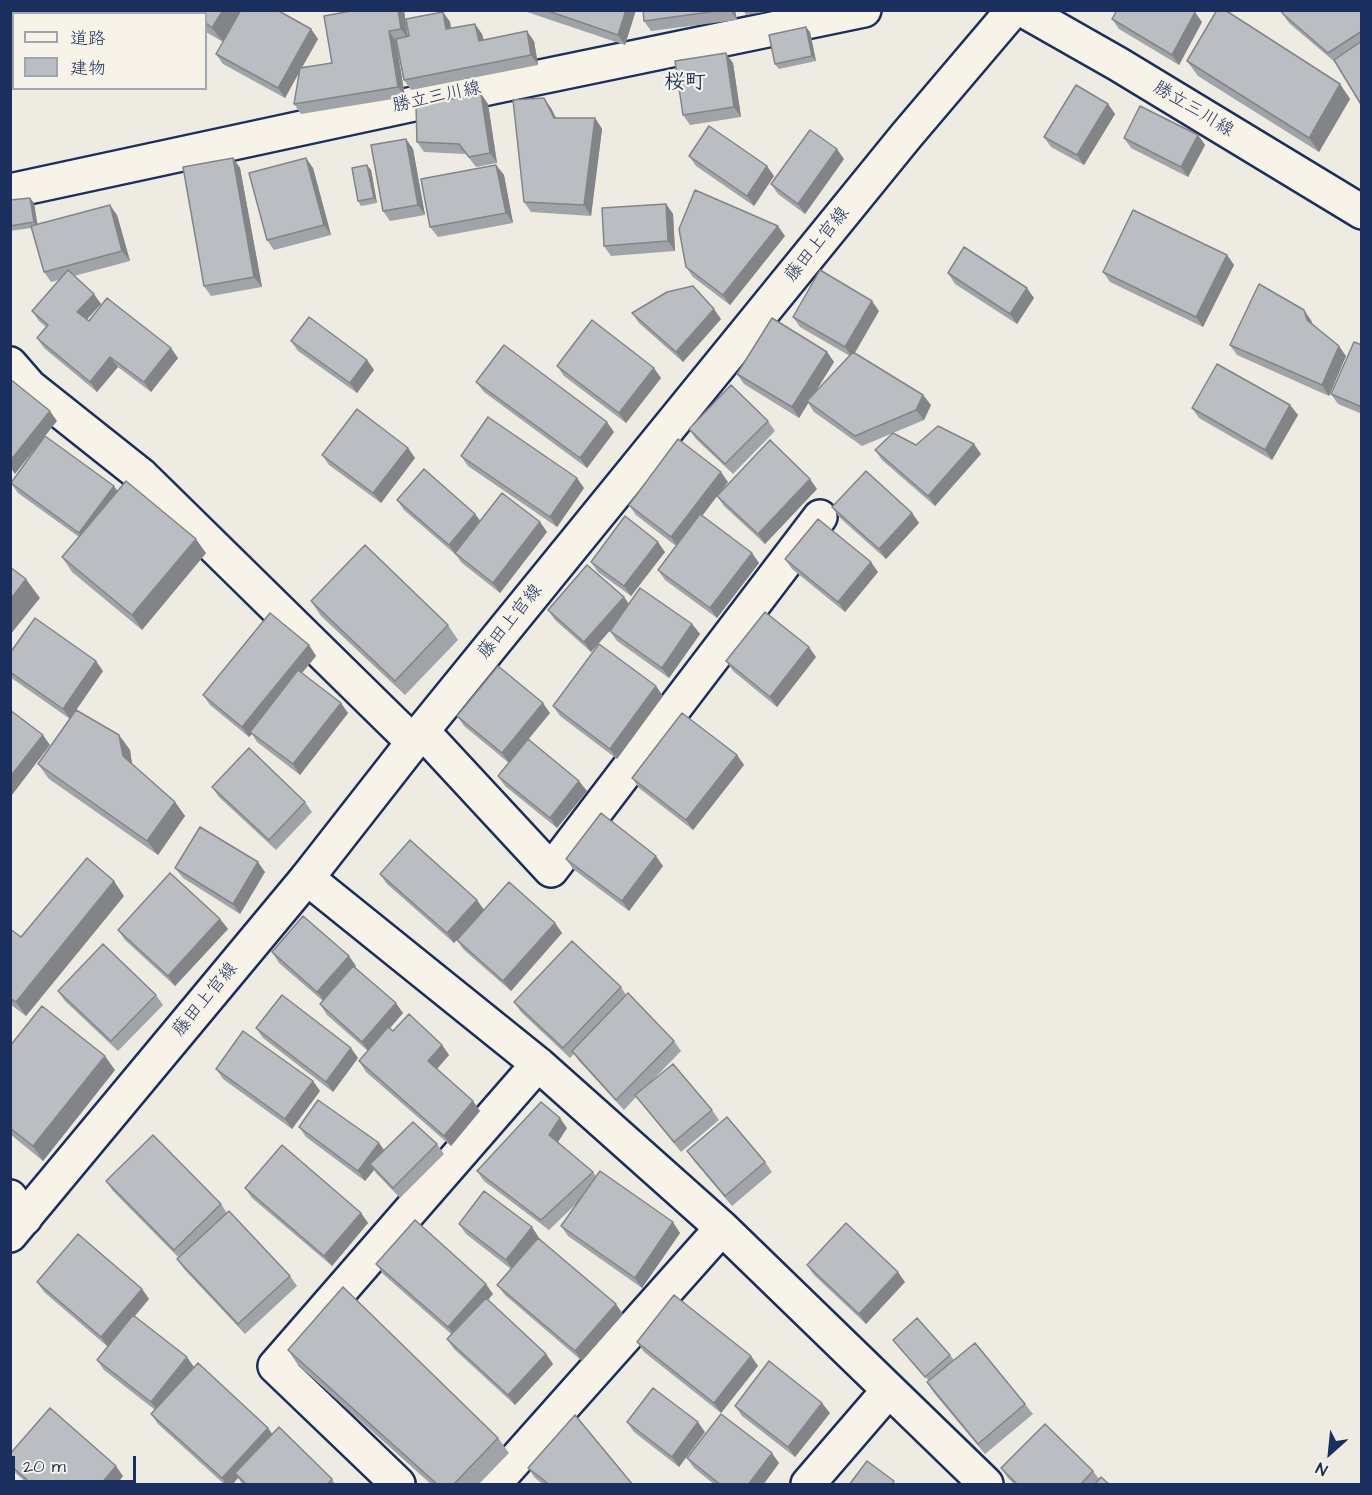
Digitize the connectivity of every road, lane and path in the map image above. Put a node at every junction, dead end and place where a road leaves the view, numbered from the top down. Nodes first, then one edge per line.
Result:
1 (864, 10) edge
2 (1013, 10) edge
3 (1023, 10) edge
4 (10, 191) edge
5 (1362, 212) edge
6 (10, 364) edge
7 (820, 517) edge
8 (417, 737) junction
9 (307, 878) junction
10 (538, 1064) junction
11 (15, 1217) edge
12 (722, 1228) junction
13 (889, 1390) junction
14 (398, 1485) edge
15 (494, 1485) edge
16 (808, 1485) edge
17 (986, 1485) edge

1 - 4 street, 勝立三川線
2 - 8 street, 藤田上官線
3 - 5 street, 勝立三川線
6 - 8 street
7 - 8 street
8 - 9 street, 藤田上官線
9 - 10 street
9 - 11 street, 藤田上官線
10 - 12 street
10 - 14 street
12 - 13 street
12 - 15 street
13 - 16 street
13 - 17 street

